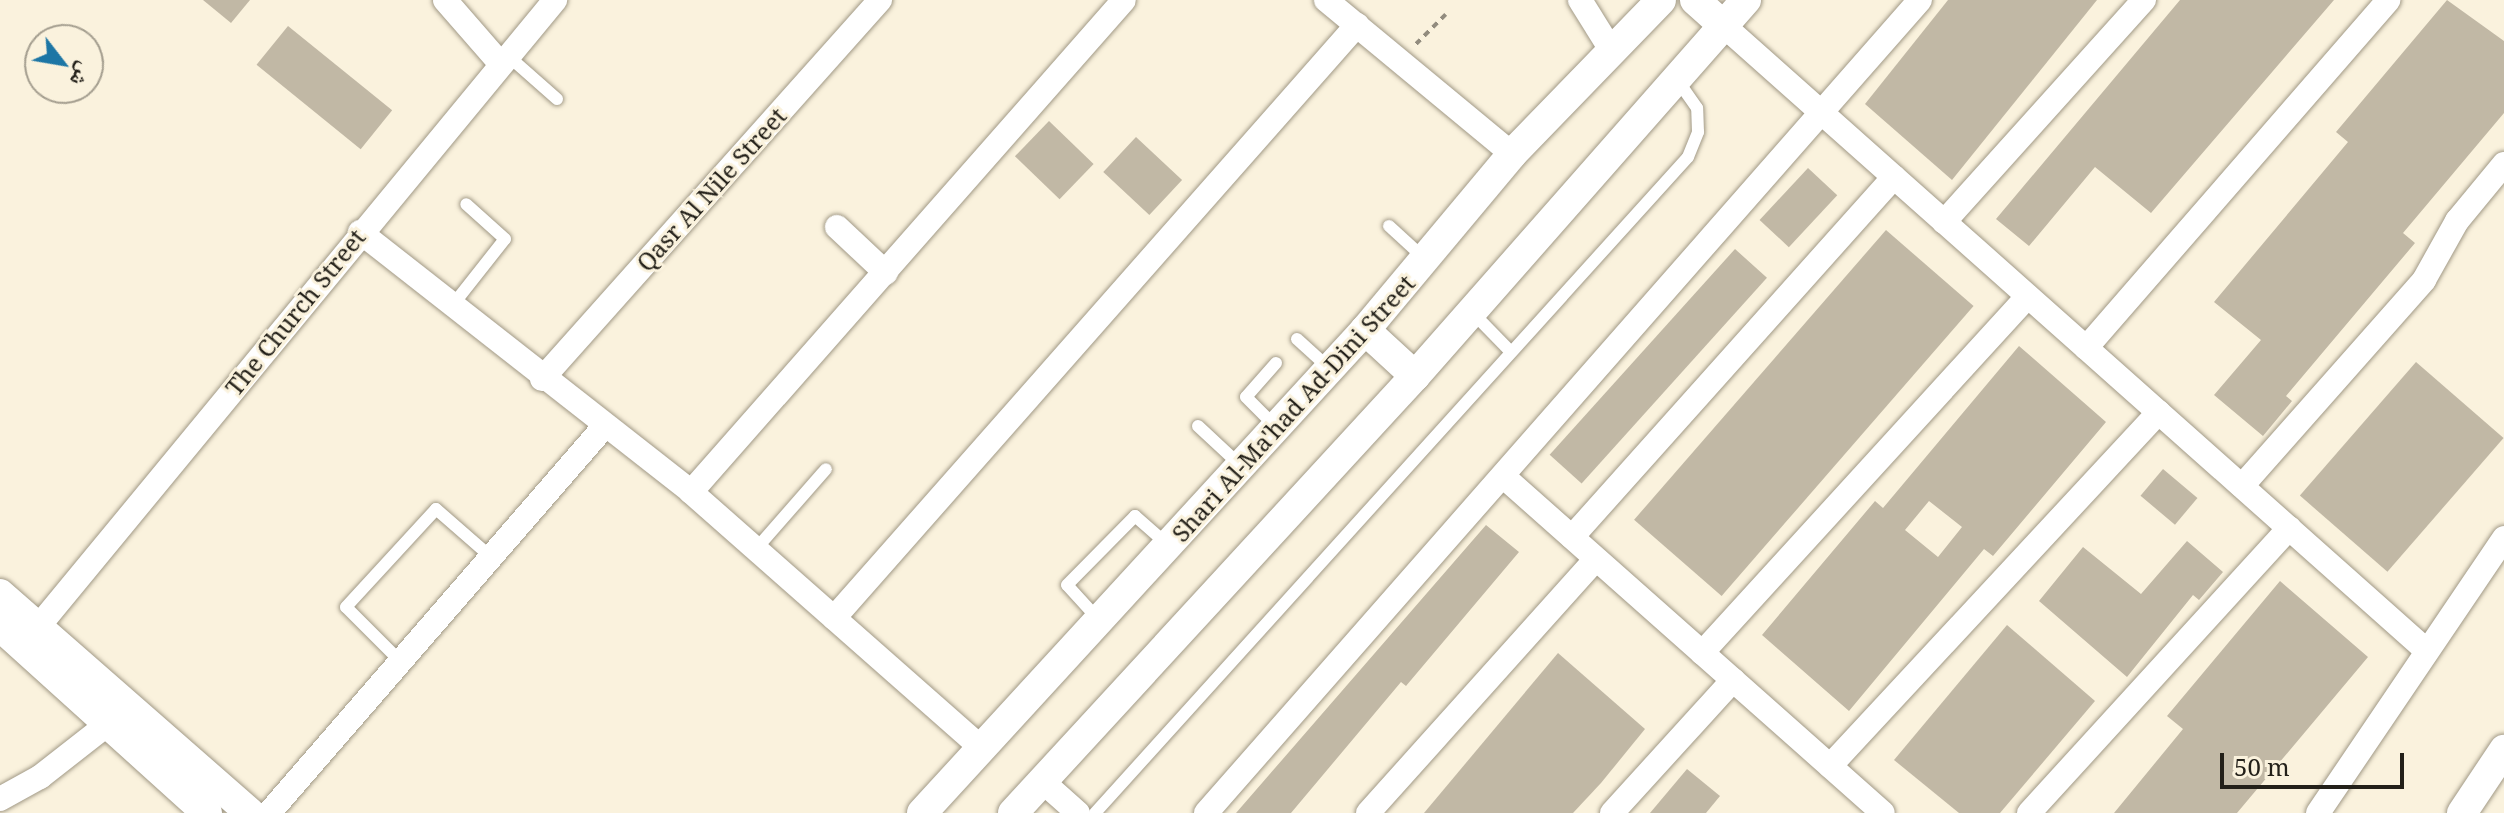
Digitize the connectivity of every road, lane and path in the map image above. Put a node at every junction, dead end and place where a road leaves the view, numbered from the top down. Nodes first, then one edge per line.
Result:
1 (445, 0) edge
2 (554, 0) edge
3 (880, 0) edge
4 (1124, 0) edge
5 (1326, 0) edge
6 (1580, 0) edge
7 (1661, 0) edge
8 (1695, 0) edge
9 (1746, 0) edge
10 (1920, 0) edge
11 (2144, 0) edge
12 (2388, 0) edge
13 (1446, 14) dead end
14 (1357, 25) junction
15 (1723, 25) junction
16 (1613, 53) junction
17 (503, 58) junction
18 (1400, 61) junction
19 (1675, 78) junction
20 (557, 99) dead end
21 (1824, 115) junction
22 (1512, 154) junction
23 (2504, 164) edge
24 (1894, 177) junction
25 (466, 204) dead end
26 (1944, 222) junction
27 (1389, 226) dead end
28 (837, 227) dead end
29 (360, 232) junction
30 (1427, 261) junction
31 (886, 273) junction
32 (2028, 296) junction
33 (452, 306) junction
34 (1471, 311) junction
35 (1365, 330) junction
36 (1297, 339) dead end
37 (2086, 348) junction
38 (1510, 351) junction
39 (1276, 363) dead end
40 (1330, 369) junction
41 (1415, 376) junction
42 (542, 379) junction
43 (2159, 412) junction
44 (1198, 426) dead end
45 (1277, 427) junction
46 (603, 428) junction
47 (1240, 466) junction
48 (826, 469) dead end
49 (1504, 477) junction
50 (2242, 486) junction
51 (691, 492) junction
52 (2289, 528) junction
53 (1572, 537) junction
54 (2504, 538) edge
55 (1168, 545) junction
56 (756, 549) junction
57 (491, 557) junction
58 (1596, 559) junction
59 (0, 594) edge
60 (834, 618) junction
61 (1099, 620) junction
62 (0, 626) edge
63 (38, 627) junction
64 (2427, 651) junction
65 (1702, 653) junction
66 (400, 661) junction
67 (1733, 680) junction
68 (109, 723) junction
69 (981, 748) junction
70 (2504, 750) edge
71 (1830, 766) junction
72 (1042, 781) junction
73 (0, 799) edge
74 (1872, 810) edge
75 (207, 813) edge
76 (250, 813) edge
77 (269, 813) edge
78 (922, 813) edge
79 (1013, 813) edge
80 (1078, 813) edge
81 (1095, 813) edge
82 (1206, 813) edge
83 (1368, 813) edge
84 (1612, 813) edge
85 (2029, 813) edge
86 (2318, 813) edge
87 (2462, 813) edge

1 - 17 street
2 - 17 street, The Church Street
3 - 42 street, Qasr Al Nile Street
4 - 31 street
5 - 14 street
6 - 16 street
7 - 16 street, Shari Al-Ma'had Ad-Dini Street
8 - 15 street
9 - 15 street
10 - 21 street
11 - 26 street
12 - 37 street
13 - 18 path
14 - 18 street
14 - 60 street
15 - 19 street
15 - 21 street
16 - 22 street, Shari Al-Ma'had Ad-Dini Street
17 - 20 lane
17 - 29 street, The Church Street
18 - 22 street
19 - 34 street
19 - 38 lane
21 - 24 street
21 - 49 street
22 - 30 street, Shari Al-Ma'had Ad-Dini Street
23 - 50 street
24 - 26 street
24 - 53 street
25 - 33 lane
26 - 32 street
27 - 30 lane
28 - 31 street
29 - 33 street
29 - 63 street, The Church Street
30 - 35 street, Shari Al-Ma'had Ad-Dini Street
31 - 51 street
32 - 37 street
32 - 65 street
33 - 42 street
34 - 38 lane
34 - 41 street
35 - 40 street, Shari Al-Ma'had Ad-Dini Street
35 - 41 street
36 - 40 lane
37 - 43 street
38 - 81 lane
39 - 45 lane
40 - 45 street, Shari Al-Ma'had Ad-Dini Street
41 - 72 street
42 - 46 street
43 - 50 street
43 - 71 street
44 - 47 lane
45 - 47 street, Shari Al-Ma'had Ad-Dini Street
46 - 51 street
46 - 57 street
47 - 55 street, Shari Al-Ma'had Ad-Dini Street
48 - 56 lane
49 - 53 street
49 - 82 street
50 - 52 street
51 - 56 street
52 - 64 street
52 - 85 street
53 - 58 street
54 - 64 street
55 - 61 street, Shari Al-Ma'had Ad-Dini Street
55 - 61 lane
56 - 60 street
57 - 66 street
57 - 66 lane
58 - 65 street
58 - 83 street
59 - 63 street
60 - 69 street
61 - 69 street, Shari Al-Ma'had Ad-Dini Street
62 - 68 street
63 - 76 street
64 - 86 street
65 - 67 street
66 - 77 street
67 - 71 street
67 - 84 street
68 - 73 street
68 - 75 street
69 - 78 street, Shari Al-Ma'had Ad-Dini Street
70 - 87 street
71 - 74 street
72 - 79 street
72 - 80 street

